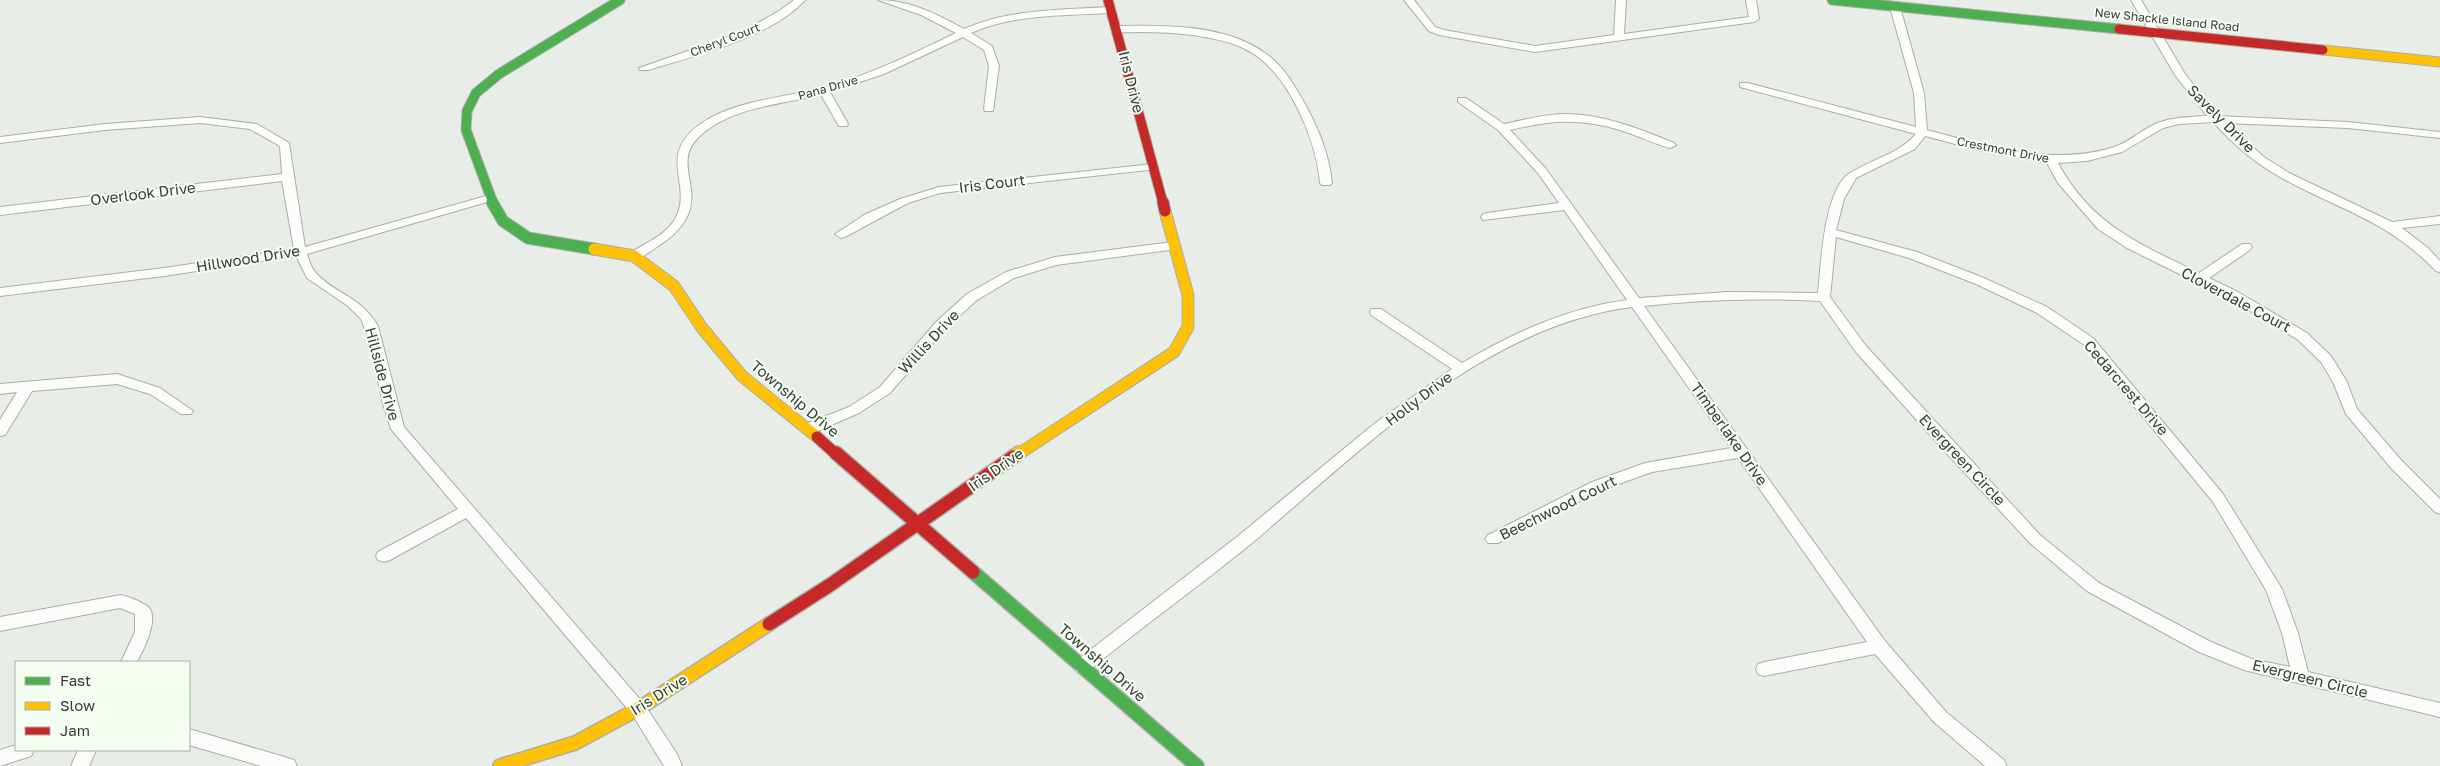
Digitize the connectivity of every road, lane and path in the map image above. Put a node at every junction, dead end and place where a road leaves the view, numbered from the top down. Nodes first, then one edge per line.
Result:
1 (620, 0) edge
2 (800, 0) edge
3 (883, 0) edge
4 (1409, 0) edge
5 (1621, 0) edge
6 (1750, 0) edge
7 (1832, 0) edge
8 (2136, 0) edge
9 (1108, 5) edge
10 (1895, 7) junction
11 (1117, 28) junction
12 (2153, 32) junction
13 (964, 33) junction
14 (1619, 38) junction
15 (2440, 62) edge
16 (644, 68) dead end
17 (1744, 85) dead end
18 (824, 91) junction
19 (1462, 100) dead end
20 (990, 108) dead end
21 (2217, 119) junction
22 (843, 124) dead end
23 (1502, 128) junction
24 (1922, 133) junction
25 (2440, 134) edge
26 (0, 140) edge
27 (1670, 145) dead end
28 (2051, 160) junction
29 (1152, 167) junction
30 (286, 178) junction
31 (1326, 182) dead end
32 (490, 198) junction
33 (1566, 206) junction
34 (0, 211) edge
35 (1487, 217) dead end
36 (2440, 220) edge
37 (2392, 226) junction
38 (1830, 232) junction
39 (841, 234) dead end
40 (1173, 246) junction
41 (2246, 247) dead end
42 (300, 252) junction
43 (634, 256) junction
44 (2440, 268) edge
45 (2199, 279) junction
46 (0, 292) edge
47 (1824, 297) junction
48 (1635, 302) junction
49 (1376, 312) dead end
50 (1460, 368) junction
51 (29, 385) junction
52 (0, 389) edge
53 (186, 411) dead end
54 (808, 429) junction
55 (0, 431) edge
56 (1741, 452) junction
57 (2440, 508) edge
58 (466, 511) junction
59 (916, 524) junction
60 (1493, 540) dead end
61 (384, 556) dead end
62 (0, 624) edge
63 (1879, 646) junction
64 (129, 661) edge
65 (1082, 666) junction
66 (1764, 669) dead end
67 (2301, 678) junction
68 (638, 709) junction
69 (2440, 710) edge
70 (190, 737) edge
71 (22, 751) edge
72 (87, 751) edge
73 (0, 758) edge
74 (80, 766) edge
75 (288, 766) edge
76 (500, 766) edge
77 (673, 766) edge
78 (1197, 766) edge
79 (1998, 766) edge

1 - 32 street, Township Drive
2 - 16 street, Cheryl Court
3 - 13 street
4 - 14 street
5 - 14 street
6 - 14 street
7 - 10 street, New Shackle Island Road
8 - 12 street, Savely Drive
9 - 11 street, Iris Drive
9 - 13 street, Pana Drive
10 - 12 street, New Shackle Island Road
10 - 24 street
11 - 29 street, Iris Drive
11 - 31 street
12 - 15 street, New Shackle Island Road
12 - 21 street, Savely Drive
13 - 18 street, Pana Drive
13 - 20 street
17 - 24 street, Crestmont Drive
18 - 22 street
18 - 43 street, Pana Drive
19 - 23 street, Timberlake Drive
21 - 25 street, Crestmont Drive
21 - 28 street, Crestmont Drive
21 - 37 street, Savely Drive
23 - 27 street
23 - 33 street, Timberlake Drive
24 - 28 street, Crestmont Drive
24 - 38 street
26 - 30 street, Hillside Drive
28 - 45 street, Cloverdale Court
29 - 39 street, Iris Court
29 - 40 street, Iris Drive
30 - 34 street, Overlook Drive
30 - 42 street, Hillside Drive
32 - 42 street, Hillwood Drive
32 - 43 street, Township Drive
33 - 35 street
33 - 48 street, Timberlake Drive
36 - 37 street
37 - 44 street, Savely Drive
38 - 47 street
38 - 67 street, Cedarcrest Drive
40 - 54 street, Willis Drive
40 - 59 street, Iris Drive
41 - 45 street
42 - 46 street, Hillwood Drive
42 - 58 street, Hillside Drive
43 - 54 street, Township Drive
45 - 57 street, Cloverdale Court
47 - 48 street, Holly Drive
47 - 67 street, Evergreen Circle
48 - 50 street, Holly Drive
48 - 56 street, Timberlake Drive
49 - 50 street
50 - 65 street, Holly Drive
51 - 52 street
51 - 53 street
51 - 55 street
54 - 59 street, Township Drive
56 - 60 street, Beechwood Court
56 - 63 street, Timberlake Drive
58 - 61 street
58 - 68 street, Hillside Drive
59 - 65 street, Township Drive
59 - 68 street, Iris Drive
62 - 64 street
63 - 66 street
63 - 79 street, Timberlake Drive
65 - 78 street, Township Drive
67 - 69 street, Evergreen Circle
68 - 76 street, Iris Drive
68 - 77 street, Hillside Drive
70 - 75 street
71 - 73 street
72 - 74 street

